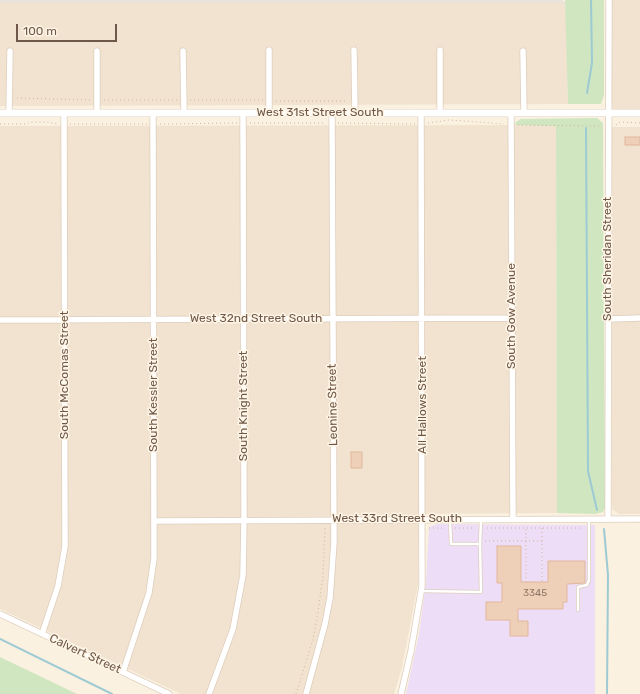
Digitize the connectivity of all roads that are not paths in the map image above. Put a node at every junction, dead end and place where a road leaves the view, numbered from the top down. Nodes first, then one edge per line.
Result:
1 (609, 0) edge
2 (268, 50) dead end
3 (354, 50) dead end
4 (440, 50) dead end
5 (10, 51) dead end
6 (97, 51) dead end
7 (183, 51) dead end
8 (523, 51) dead end
9 (0, 113) edge
10 (9, 113) junction
11 (64, 113) junction
12 (96, 113) junction
13 (153, 113) junction
14 (184, 113) junction
15 (243, 113) junction
16 (269, 113) junction
17 (332, 113) junction
18 (355, 113) junction
19 (421, 113) junction
20 (440, 113) junction
21 (511, 113) junction
22 (524, 113) junction
23 (608, 113) junction
24 (640, 113) edge
25 (332, 318) junction
26 (512, 318) junction
27 (640, 318) edge
28 (153, 319) junction
29 (243, 319) junction
30 (423, 319) junction
31 (609, 319) junction
32 (0, 320) edge
33 (65, 320) junction
34 (423, 519) junction
35 (450, 519) junction
36 (480, 519) junction
37 (513, 519) junction
38 (589, 519) junction
39 (608, 519) junction
40 (640, 519) edge
41 (155, 520) junction
42 (244, 520) junction
43 (334, 520) junction
44 (480, 543) junction
45 (421, 591) junction
46 (578, 610) dead end
47 (0, 614) edge
48 (42, 634) junction
49 (123, 672) junction
50 (169, 694) edge
51 (209, 694) edge
52 (306, 694) edge
53 (401, 694) edge

1 - 23 street, South Sheridan Street
2 - 16 street
3 - 18 street
4 - 20 street
5 - 10 street
6 - 12 street
7 - 14 street
8 - 22 street
9 - 10 street, West 31st Street South
10 - 11 street, West 31st Street South
11 - 12 street, West 31st Street South
11 - 33 street, South McComas Street
12 - 13 street, West 31st Street South
13 - 14 street, West 31st Street South
13 - 28 street, South Kessler Street
14 - 15 street, West 31st Street South
15 - 16 street, West 31st Street South
15 - 29 street, South Knight Street
16 - 17 street, West 31st Street South
17 - 18 street, West 31st Street South
17 - 25 street, Leonine Street
18 - 19 street, West 31st Street South
19 - 20 street, West 31st Street South
19 - 30 street, All Hallows Street
20 - 21 street, West 31st Street South
21 - 22 street, West 31st Street South
21 - 26 street, South Gow Avenue
22 - 23 street, West 31st Street South
23 - 24 street, West 31st Street South
23 - 31 street, South Sheridan Street
25 - 29 street, West 32nd Street South
25 - 30 street, West 32nd Street South
25 - 43 street, Leonine Street
26 - 30 street, West 32nd Street South
26 - 37 street, South Gow Avenue
27 - 31 street
28 - 29 street, West 32nd Street South
28 - 33 street, West 32nd Street South
28 - 41 street, South Kessler Street
29 - 42 street, South Knight Street
30 - 34 street, All Hallows Street
31 - 39 street, South Sheridan Street
32 - 33 street, West 32nd Street South
33 - 48 street, South McComas Street
34 - 35 street, West 33rd Street South
34 - 43 street, West 33rd Street South
34 - 45 street, All Hallows Street
35 - 36 street, West 33rd Street South
35 - 44 lane
36 - 37 street, West 33rd Street South
36 - 44 lane
37 - 38 street, West 33rd Street South
38 - 39 street, West 33rd Street South
38 - 46 lane
39 - 40 street, West 33rd Street South
41 - 42 street, West 33rd Street South
41 - 49 street, South Kessler Street
42 - 43 street, West 33rd Street South
42 - 51 street, South Knight Street
43 - 52 street, Leonine Street
44 - 45 lane
45 - 53 street, All Hallows Street
47 - 48 street, Calvert Street
48 - 49 street, Calvert Street
49 - 50 street, Calvert Street

